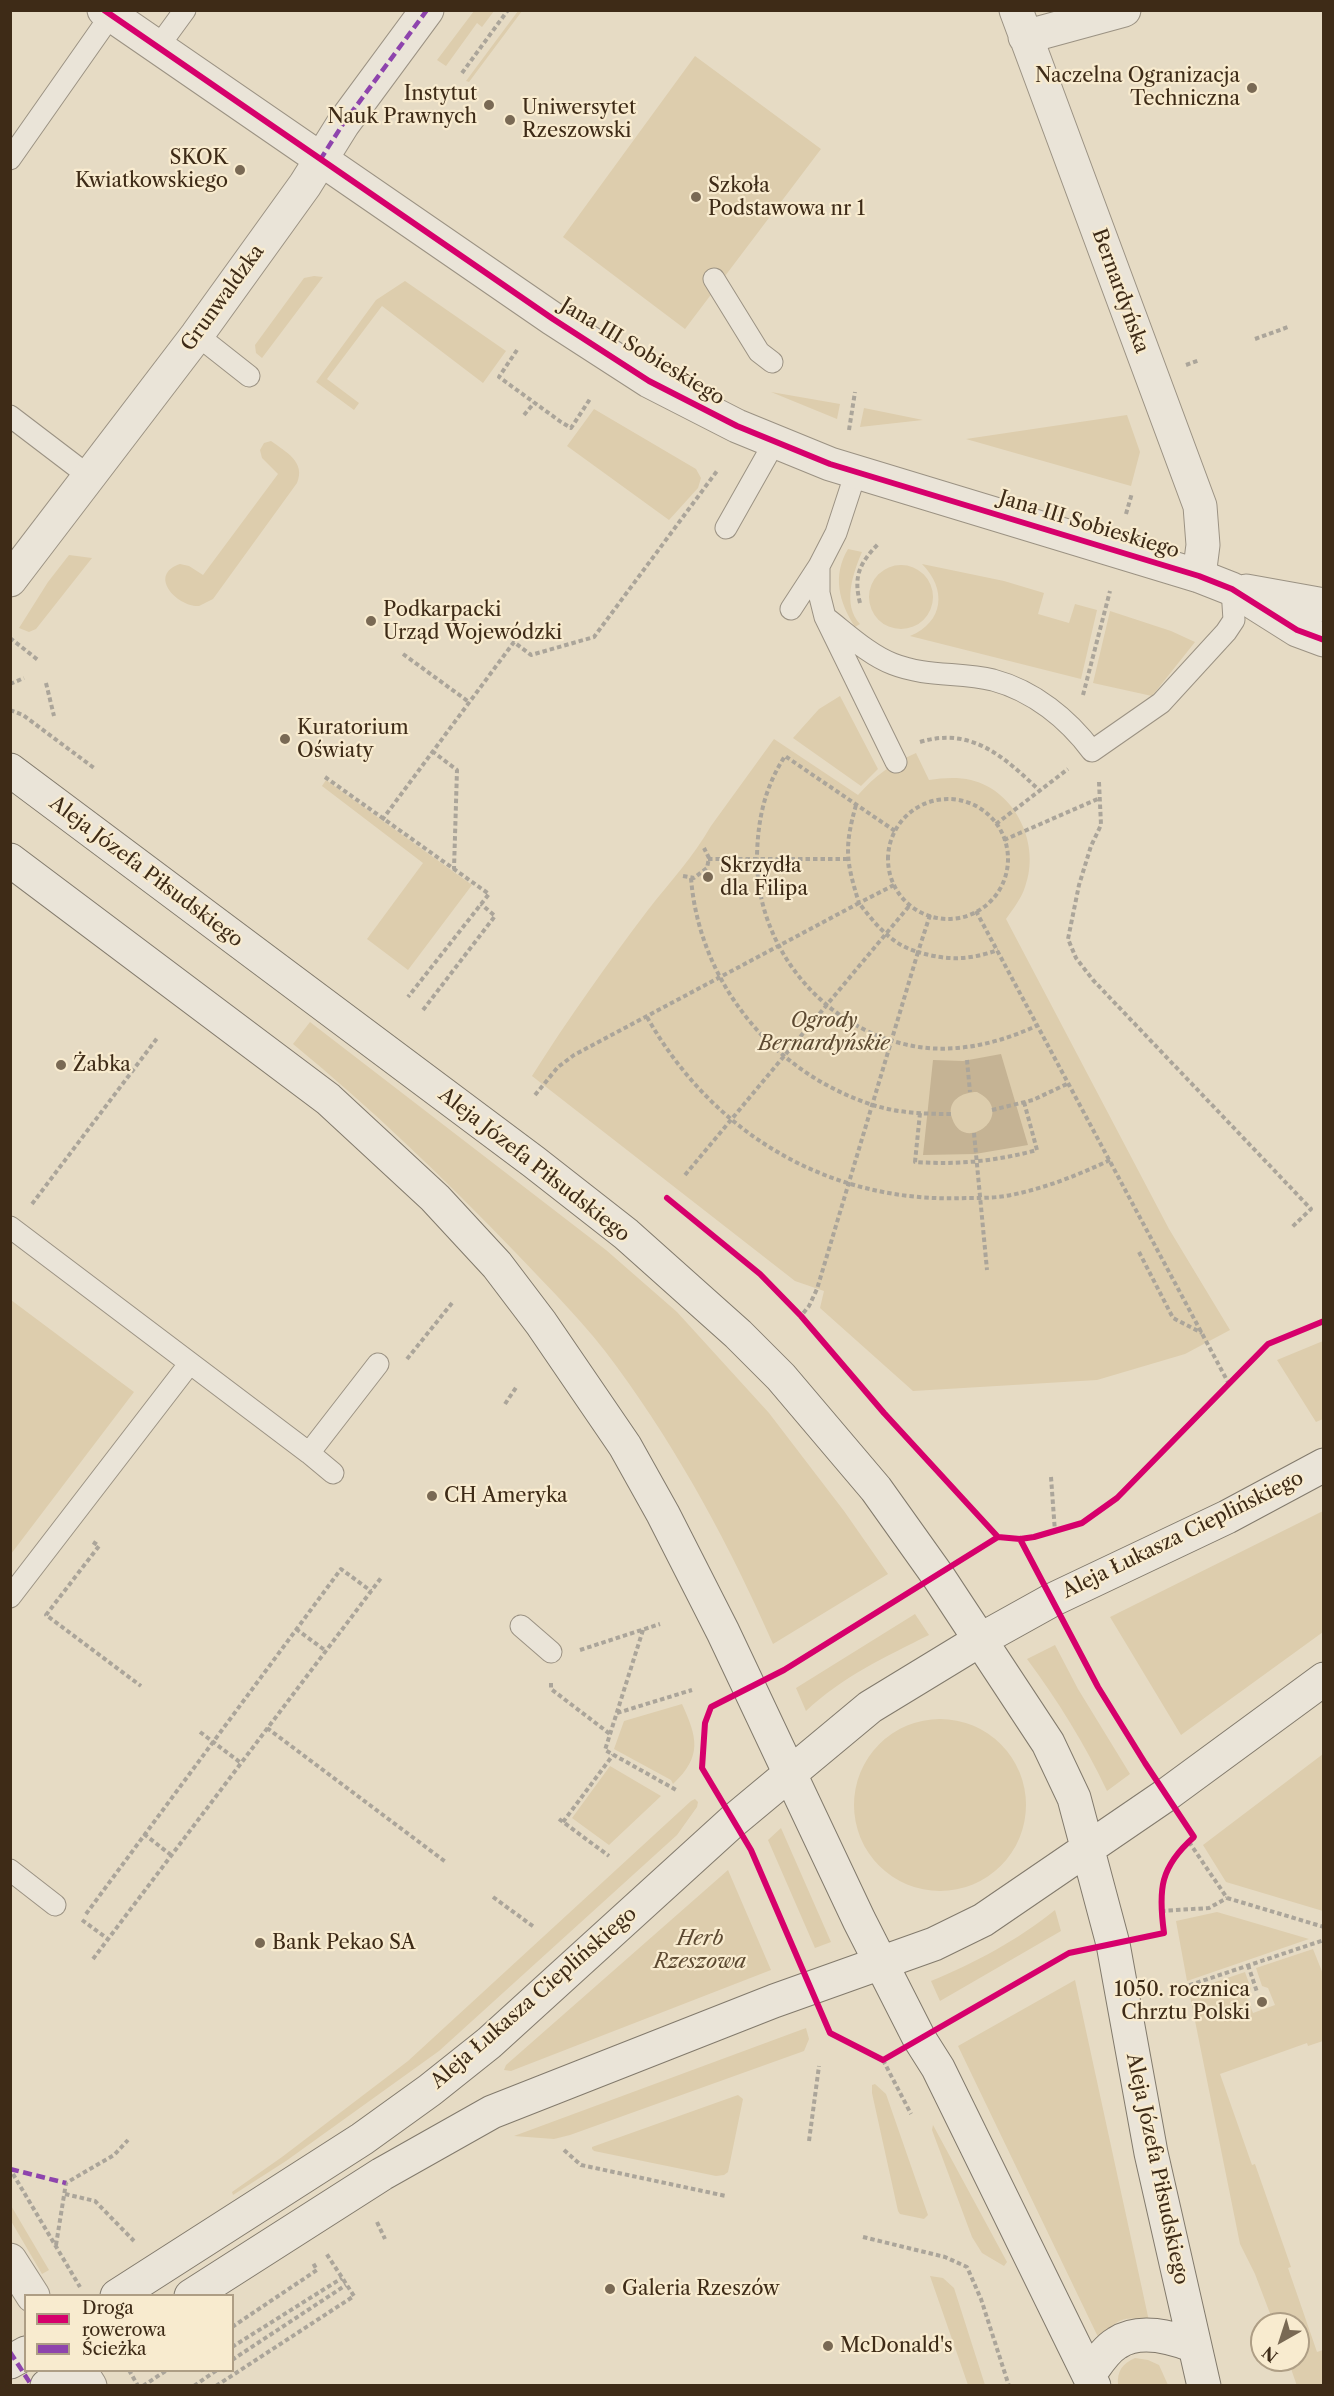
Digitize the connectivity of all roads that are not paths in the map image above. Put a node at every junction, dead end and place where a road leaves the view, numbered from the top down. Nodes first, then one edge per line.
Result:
1 (185, 10) edge
2 (427, 10) edge
3 (1124, 10) edge
4 (108, 13) edge
5 (1020, 24) edge
6 (158, 47) junction
7 (10, 159) edge
8 (320, 159) junction
9 (714, 279) dead end
10 (197, 335) junction
11 (772, 362) dead end
12 (249, 376) dead end
13 (10, 416) edge
14 (774, 443) junction
15 (856, 472) junction
16 (90, 477) junction
17 (726, 528) dead end
18 (819, 566) junction
19 (1199, 576) junction
20 (10, 580) edge
21 (1232, 589) junction
22 (1323, 605) edge
23 (790, 609) dead end
24 (825, 617) junction
25 (1323, 640) edge
26 (896, 762) dead end
27 (10, 770) edge
28 (10, 860) edge
29 (12, 1228) edge
30 (190, 1363) junction
31 (378, 1364) dead end
32 (309, 1454) junction
33 (1323, 1465) edge
34 (333, 1473) dead end
35 (10, 1597) edge
36 (521, 1626) dead end
37 (980, 1640) junction
38 (551, 1652) dead end
39 (1323, 1679) edge
40 (791, 1773) junction
41 (1089, 1846) junction
42 (10, 1870) edge
43 (55, 1905) dead end
44 (881, 1963) junction
45 (10, 2260) edge
46 (129, 2288) edge
47 (32, 2294) edge
48 (193, 2294) edge
49 (1194, 2346) junction
50 (24, 2354) edge
51 (10, 2362) edge
52 (68, 2372) edge
53 (81, 2372) edge
54 (1092, 2380) edge
55 (47, 2385) edge
56 (90, 2385) edge
57 (1204, 2385) edge

1 - 6 lane
2 - 8 main road, Grunwaldzka
3 - 5 main road
4 - 6 main road, Jana III Sobieskiego
4 - 7 lane
5 - 19 main road, Bernardyńska
6 - 8 main road, Jana III Sobieskiego
8 - 10 main road, Grunwaldzka
8 - 14 main road, Jana III Sobieskiego
9 - 11 lane
10 - 12 lane
10 - 16 main road, Grunwaldzka
13 - 16 lane
14 - 15 main road, Jana III Sobieskiego
14 - 17 lane
15 - 18 lane
15 - 19 main road, Jana III Sobieskiego
16 - 20 main road, Grunwaldzka
18 - 23 lane
18 - 24 lane
19 - 21 main road, Jana III Sobieskiego
21 - 22 main road, Jana III Sobieskiego
21 - 24 lane
21 - 25 main road, Jana III Sobieskiego
24 - 26 lane
27 - 37 main road, Aleja Józefa Piłsudskiego
28 - 40 main road
29 - 30 lane
30 - 32 lane
30 - 35 lane
31 - 32 lane
32 - 34 lane
33 - 37 main road, Aleja Łukasza Cieplińskiego
36 - 38 lane
37 - 40 main road, Aleja Łukasza Cieplińskiego
37 - 41 main road, Aleja Józefa Piłsudskiego
39 - 41 main road
40 - 44 main road
40 - 46 main road, Aleja Łukasza Cieplińskiego
41 - 44 main road
41 - 49 main road, Aleja Józefa Piłsudskiego
42 - 43 lane
44 - 48 main road
44 - 54 main road
45 - 47 main road
49 - 54 main road
49 - 57 main road, Aleja Józefa Piłsudskiego
50 - 51 main road
52 - 55 main road
53 - 56 main road

